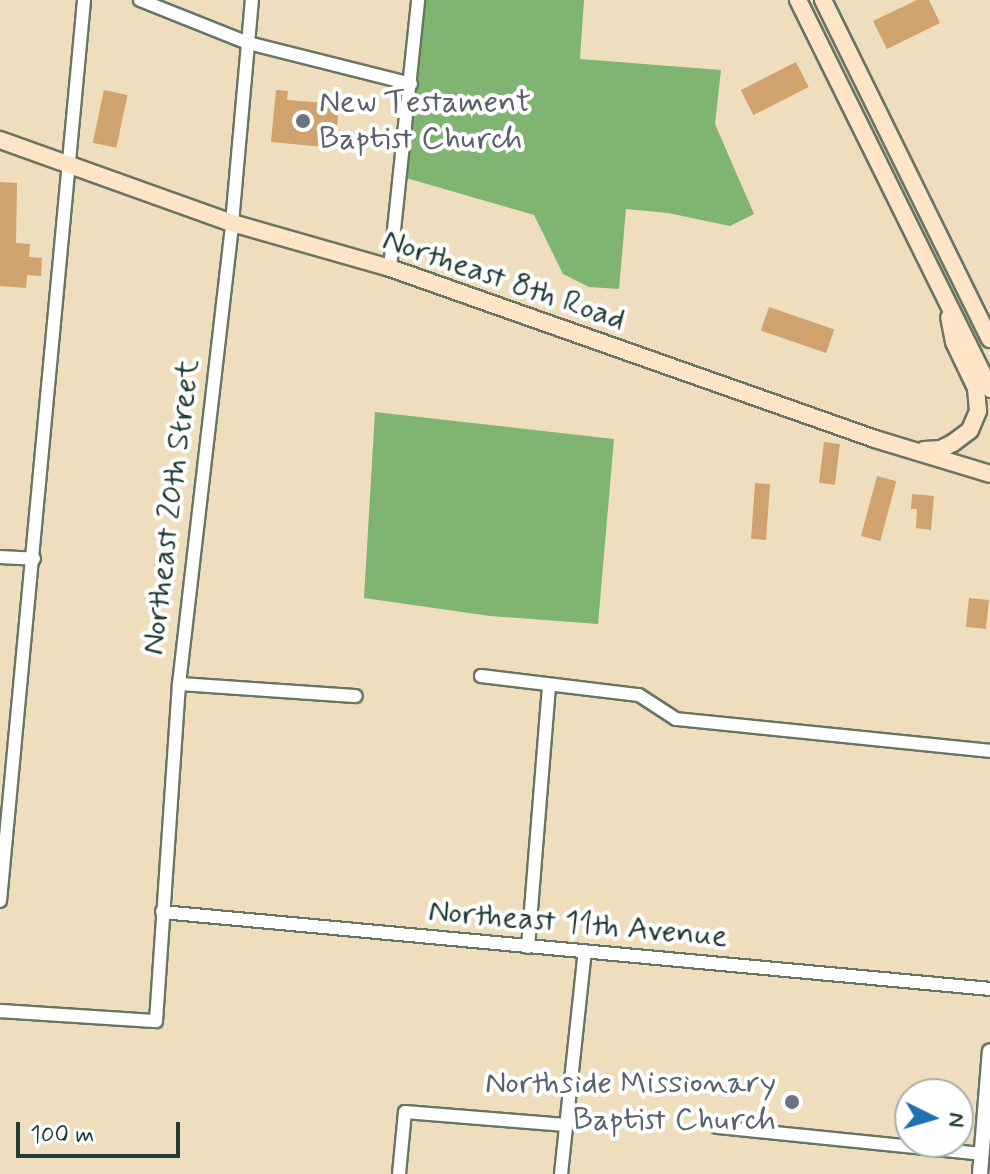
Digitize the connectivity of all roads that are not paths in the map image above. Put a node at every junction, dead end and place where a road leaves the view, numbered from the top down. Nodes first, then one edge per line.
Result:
1 (84, 0) edge
2 (140, 0) edge
3 (252, 0) edge
4 (418, 0) edge
5 (798, 0) edge
6 (823, 0) edge
7 (248, 43) junction
8 (411, 84) junction
9 (876, 107) junction
10 (856, 117) junction
11 (0, 140) edge
12 (68, 163) junction
13 (232, 223) junction
14 (390, 268) junction
15 (944, 296) junction
16 (990, 339) edge
17 (990, 389) edge
18 (906, 449) junction
19 (990, 474) edge
20 (0, 557) edge
21 (34, 559) junction
22 (481, 676) dead end
23 (179, 684) junction
24 (549, 685) junction
25 (356, 696) dead end
26 (990, 751) edge
27 (0, 901) edge
28 (162, 912) junction
29 (528, 947) junction
30 (585, 951) junction
31 (990, 989) edge
32 (0, 1011) edge
33 (990, 1051) edge
34 (988, 1094) edge
35 (565, 1125) junction
36 (717, 1127) dead end
37 (981, 1154) junction
38 (399, 1174) edge
39 (561, 1174) edge
40 (980, 1174) edge

1 - 12 street
2 - 7 street
3 - 7 street, Northeast 20th Street
4 - 8 street
5 - 10 main road
6 - 9 main road
7 - 8 street
7 - 13 street, Northeast 20th Street
8 - 14 street
9 - 10 main road
9 - 16 main road
10 - 15 main road
11 - 12 main road, Northeast 8th Road
12 - 13 main road, Northeast 8th Road
12 - 21 street
13 - 14 main road, Northeast 8th Road
13 - 23 street, Northeast 20th Street
14 - 18 main road, Northeast 8th Road
15 - 17 main road
15 - 18 main road
18 - 19 main road, Northeast 8th Road
20 - 21 street
21 - 27 street
22 - 24 street
23 - 25 street
23 - 28 street, Northeast 20th Street
24 - 26 street
24 - 29 street
28 - 29 street, Northeast 11th Avenue
28 - 32 street, Northeast 20th Street
29 - 30 street, Northeast 11th Avenue
30 - 31 street, Northeast 11th Avenue
30 - 35 street
33 - 34 street
34 - 37 street
35 - 38 street
35 - 39 street
36 - 37 street
37 - 40 street

